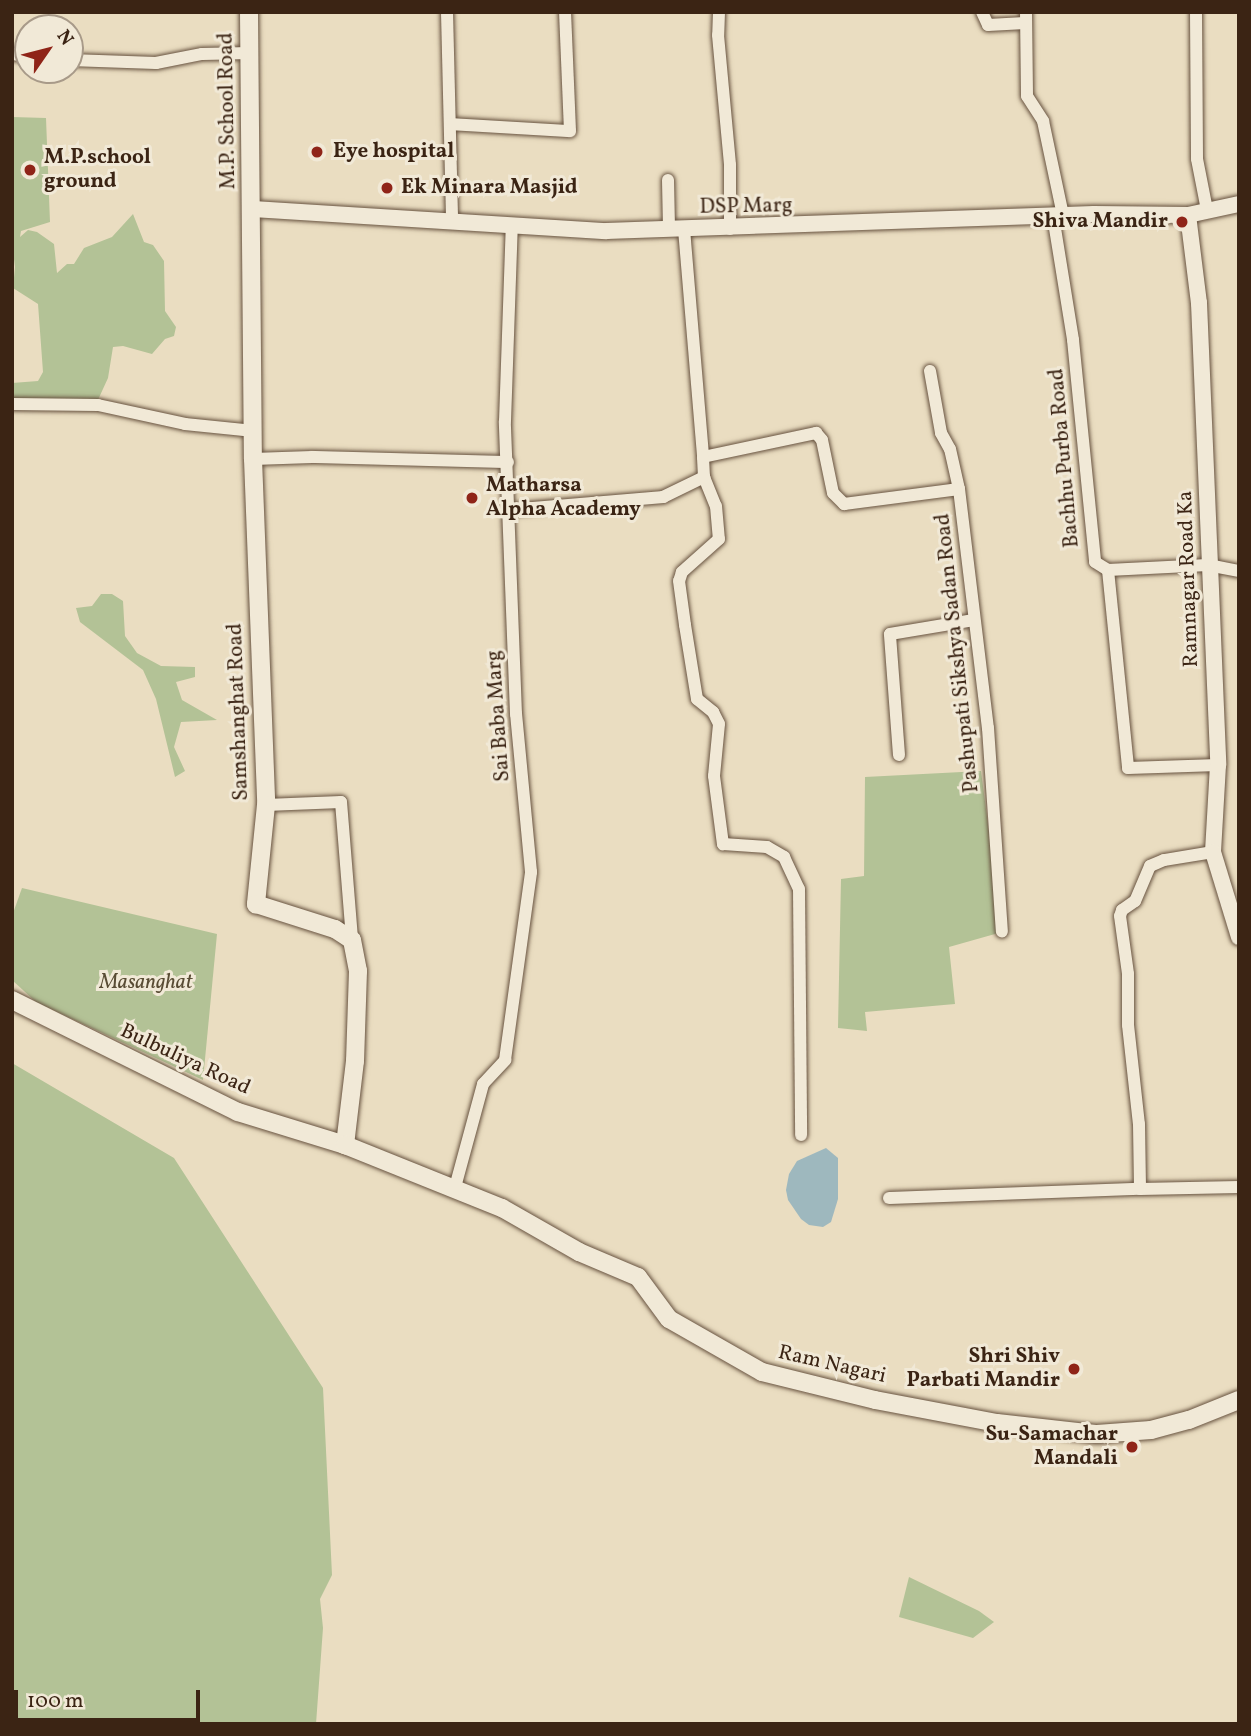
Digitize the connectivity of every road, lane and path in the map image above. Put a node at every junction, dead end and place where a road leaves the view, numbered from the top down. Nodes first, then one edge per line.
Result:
1 (249, 12) edge
2 (447, 12) edge
3 (565, 12) edge
4 (719, 12) edge
5 (982, 12) edge
6 (1196, 12) edge
7 (1026, 18) edge
8 (251, 54) junction
9 (84, 60) edge
10 (451, 124) junction
11 (668, 180) dead end
12 (1239, 204) edge
13 (253, 209) junction
14 (1207, 210) junction
15 (1188, 215) junction
16 (1058, 216) junction
17 (452, 219) junction
18 (512, 224) junction
19 (677, 229) junction
20 (730, 229) junction
21 (930, 371) dead end
22 (12, 404) edge
23 (254, 431) junction
24 (703, 457) junction
25 (253, 459) junction
26 (508, 462) junction
27 (704, 477) junction
28 (959, 489) junction
29 (509, 510) junction
30 (1208, 565) junction
31 (1108, 570) junction
32 (1239, 571) edge
33 (974, 620) junction
34 (899, 755) dead end
35 (1218, 765) junction
36 (266, 805) junction
37 (1213, 852) junction
38 (1002, 932) dead end
39 (1239, 937) edge
40 (352, 940) junction
41 (12, 1000) edge
42 (801, 1135) dead end
43 (345, 1145) junction
44 (1239, 1186) edge
45 (1140, 1189) junction
46 (454, 1191) junction
47 (889, 1198) dead end
48 (1239, 1400) edge

1 - 8 main road, M.P. School Road
2 - 10 street
3 - 10 street
4 - 20 street
5 - 7 street
6 - 14 street
7 - 16 street
8 - 9 street
8 - 13 main road, M.P. School Road
10 - 17 street
11 - 19 street
12 - 14 street, DSP Marg
13 - 17 street, DSP Marg
13 - 23 main road, Samshanghat Road
14 - 15 street, DSP Marg
15 - 16 street, DSP Marg
15 - 30 street, Ramnagar Road Ka
16 - 20 street, DSP Marg
16 - 31 street, Bachhu Purba Road
17 - 18 street, DSP Marg
18 - 19 street, DSP Marg
18 - 26 street, Sai Baba Marg
19 - 20 street, DSP Marg
19 - 24 street
21 - 28 street
22 - 23 street
23 - 25 main road, Samshanghat Road
24 - 27 street
24 - 28 street, Pashupati Sikshya Sadan Road
25 - 26 street
25 - 36 main road, Samshanghat Road
26 - 29 street, Sai Baba Marg
27 - 29 street
27 - 42 street
28 - 33 street, Pashupati Sikshya Sadan Road
29 - 46 street, Sai Baba Marg
30 - 31 street
30 - 32 street
30 - 35 street, Ramnagar Road Ka
31 - 35 street, Bachhu Purba Road
33 - 34 street
33 - 38 street, Pashupati Sikshya Sadan Road
35 - 37 street, Ramnagar Road Ka
36 - 40 main road, Samshanghat Road
36 - 40 street
37 - 39 street, Ramnagar Road Ka
37 - 45 street
40 - 43 main road
41 - 43 main road, Bulbuliya Road
43 - 46 main road, Ram Nagari
44 - 45 street
45 - 47 street
46 - 48 main road, Ram Nagari

